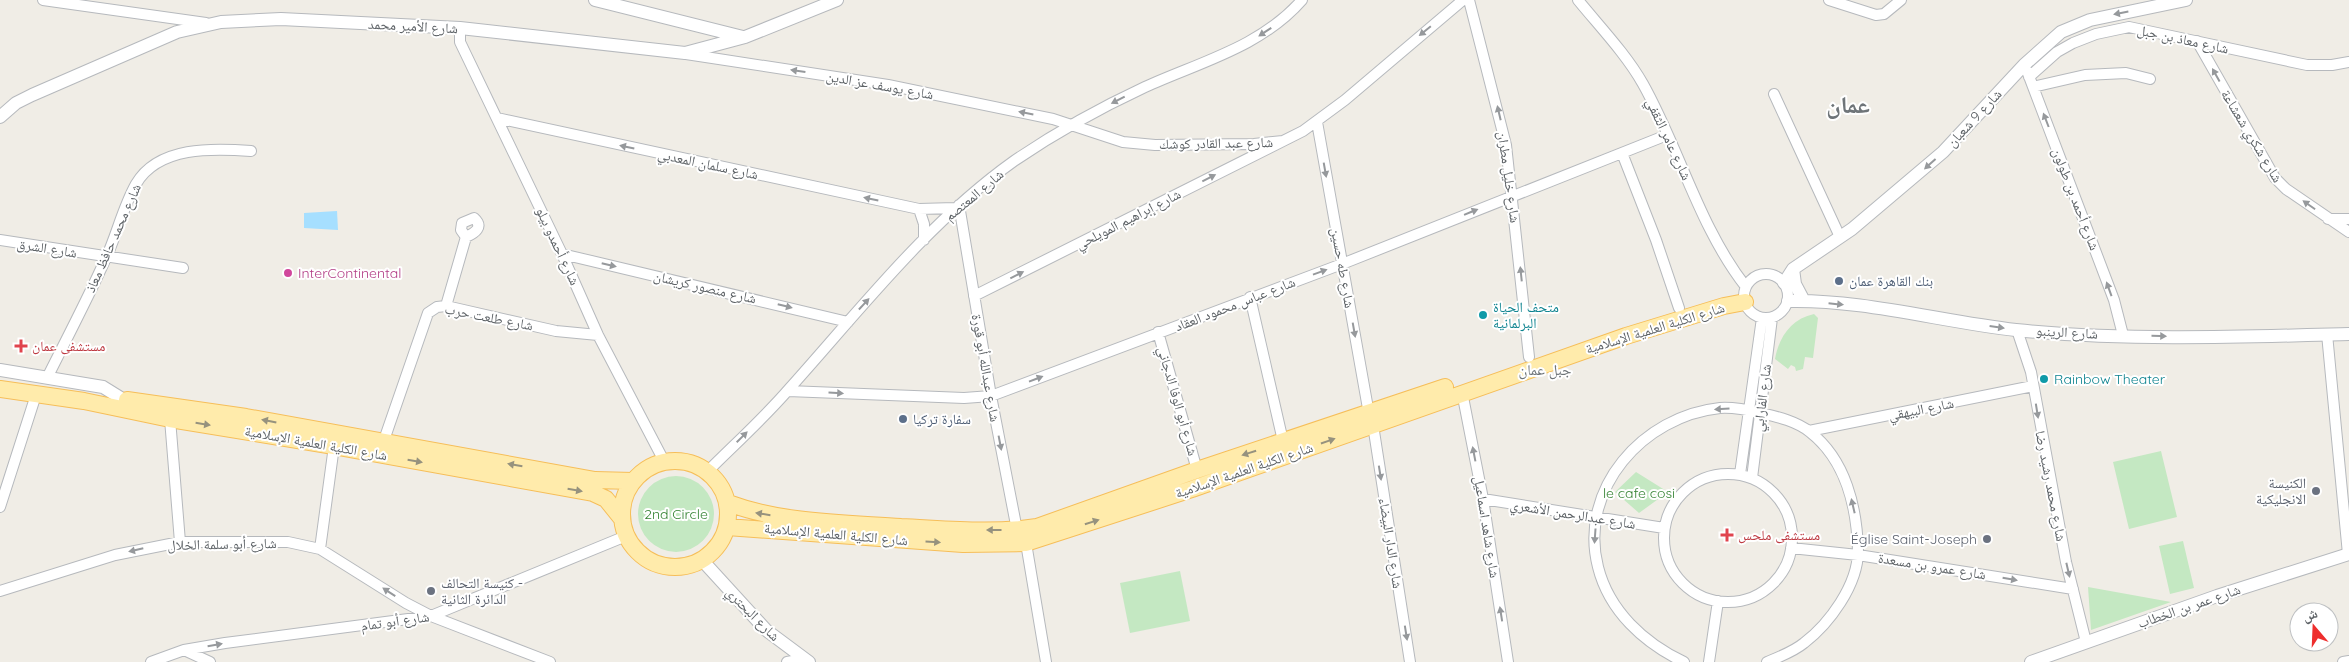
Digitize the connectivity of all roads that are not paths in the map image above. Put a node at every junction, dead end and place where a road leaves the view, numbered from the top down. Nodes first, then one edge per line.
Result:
1 (43, 0) edge
2 (595, 0) edge
3 (837, 0) edge
4 (1302, 0) edge
5 (1463, 0) edge
6 (1469, 0) edge
7 (1578, 0) edge
8 (1829, 0) edge
9 (1901, 0) edge
10 (2186, 0) edge
11 (206, 23) junction
12 (460, 28) junction
13 (745, 37) junction
14 (2197, 42) junction
15 (685, 53) junction
16 (2349, 62) edge
17 (2029, 76) junction
18 (2150, 79) dead end
19 (1774, 94) dead end
20 (1, 115) edge
21 (497, 118) junction
22 (1317, 122) junction
23 (1074, 124) junction
24 (1667, 135) junction
25 (1283, 141) junction
26 (251, 151) dead end
27 (1622, 153) junction
28 (1512, 196) junction
29 (957, 206) junction
30 (919, 210) junction
31 (2328, 219) junction
32 (2349, 219) edge
33 (2349, 232) edge
34 (1840, 237) junction
35 (466, 238) dead end
36 (0, 240) edge
37 (924, 240) junction
38 (562, 254) junction
39 (107, 257) junction
40 (1342, 264) junction
41 (183, 268) dead end
42 (1793, 269) junction
43 (1784, 283) junction
44 (1745, 294) junction
45 (974, 296) junction
46 (1250, 297) junction
47 (1788, 301) junction
48 (1804, 301) junction
49 (446, 306) junction
50 (1679, 308) junction
51 (1767, 318) junction
52 (848, 322) junction
53 (2017, 330) junction
54 (1158, 332) junction
55 (2327, 334) junction
56 (2349, 334) edge
57 (598, 335) junction
58 (2123, 335) junction
59 (1529, 357) junction
60 (0, 370) edge
61 (0, 378) edge
62 (47, 378) junction
63 (2033, 386) junction
64 (0, 389) edge
65 (788, 391) junction
66 (1462, 392) junction
67 (0, 396) edge
68 (991, 396) junction
69 (34, 401) junction
70 (122, 405) junction
71 (1749, 410) junction
72 (1761, 413) junction
73 (170, 419) junction
74 (1371, 419) junction
75 (1809, 431) junction
76 (1283, 442) junction
77 (382, 443) junction
78 (334, 446) junction
79 (664, 461) junction
80 (1197, 470) junction
81 (708, 471) junction
82 (1740, 474) junction
83 (1752, 478) junction
84 (633, 481) junction
85 (3, 488) edge
86 (1483, 499) junction
87 (728, 504) junction
88 (0, 507) edge
89 (1596, 518) junction
90 (622, 519) junction
91 (727, 527) junction
92 (1664, 528) junction
93 (626, 536) junction
94 (1021, 536) junction
95 (180, 542) junction
96 (1791, 548) junction
97 (320, 549) junction
98 (1858, 554) junction
99 (2348, 554) edge
100 (702, 560) junction
101 (2073, 590) junction
102 (0, 591) edge
103 (1718, 601) junction
104 (431, 616) junction
105 (2086, 642) junction
106 (184, 650) junction
107 (806, 661) edge
108 (2349, 661) edge
109 (151, 662) edge
110 (210, 662) edge
111 (550, 662) edge
112 (788, 662) edge
113 (1046, 662) edge
114 (1410, 662) edge
115 (1508, 662) edge
116 (1684, 662) edge
117 (1709, 662) edge
118 (1767, 662) edge
119 (2031, 662) edge
120 (2343, 662) edge

1 - 11 street
2 - 13 street
3 - 13 street, شارع الأمير محمد
4 -> 23 street, شارع المعتصم
5 -> 22 street, شارع عبد القادر كوشك
28 -> 6 street, شارع خليل مطران
7 - 24 street, شارع عامر الثقفي
8 - 9 street
10 -> 17 street, شارع 9 شعبان
11 - 12 street, شارع الأمير محمد
11 - 20 street, شارع الأمير محمد
12 - 15 street, شارع الأمير محمد
12 - 21 street, شارع أحمدو بيلو
13 - 15 street, شارع الأمير محمد
14 - 16 street, شارع معاذ بن جبل
14 - 17 street, شارع معاذ بن جبل
31 -> 14 street, شارع شكري شعشاعة
23 -> 15 street, شارع يوسف عز الدين
17 - 18 street
17 -> 34 street, شارع 9 شعبان
58 -> 17 street, شارع أحمد بن طولون
19 - 34 street
30 -> 21 street, شارع سلمان المعدبي
21 - 38 street, شارع أحمدو بيلو
22 - 25 street, شارع عبد القادر كوشك
22 -> 40 street, شارع طه حسين
23 - 25 street, شارع عبد القادر كوشك
23 - 29 street, شارع المعتصم
24 - 27 street, شارع عباس محمود العقاد
24 - 44 street, شارع عامر الثقفي
45 -> 25 street, شارع إبراهيم المويلحي
26 - 39 street, شارع محمد حافظ معاذ
27 - 28 street, شارع عباس محمود العقاد
27 - 50 street
40 -> 28 street, شارع عباس محمود العقاد
59 -> 28 street, شارع خليل مطران
29 - 30 street, شارع سلمان المعدبي
29 - 37 street, شارع المعتصم
29 - 45 street, شارع عبدالله أبو قورة
30 - 37 street
31 - 32 street
31 - 33 street, شارع شكري شعشاعة
34 - 42 street, شارع 9 شعبان
35 - 49 street
36 - 39 street, شارع الشرق
52 -> 37 street, شارع المعتصم
38 -> 52 street, شارع منصور كريشان
38 - 57 street, شارع أحمدو بيلو
39 - 41 street, شارع الشرق
39 - 62 street, شارع محمد حافظ معاذ
46 -> 40 street, شارع عباس محمود العقاد
40 -> 74 street, شارع طه حسين
42 - 43 street, شارع 9 شعبان
42 - 48 street
43 - 44 street
43 - 47 street
44 - 50 main road, شارع الكلية العلمية الإسلامية
44 - 51 street
44 - 66 main road, شارع الكلية العلمية الإسلامية
45 - 68 street, شارع عبدالله أبو قورة
46 - 54 street, شارع عباس محمود العقاد
46 - 76 street
47 - 48 street, شارع الرينبو
47 - 51 street
48 -> 53 street, شارع الرينبو
49 - 57 street, شارع طلعت حرب
49 - 77 street, شارع طلعت حرب
50 - 59 main road, شارع الكلية العلمية الإسلامية
51 - 71 street, شارع الفارابي
51 - 72 street, شارع الفارابي
52 - 65 street, شارع المعتصم
53 - 58 street, شارع الرينبو
53 - 63 street, شارع محمد رشيد رضا
68 -> 54 street, شارع عباس محمود العقاد
54 - 80 street, شارع أبو الوفا الدجاني
55 - 56 street, شارع الرينبو
58 -> 55 street, شارع الرينبو
55 - 99 street
57 - 79 street, شارع أحمدو بيلو
59 - 74 main road, شارع الكلية العلمية الإسلامية
60 - 62 street
61 - 70 main road, شارع الكلية العلمية الإسلامية
62 - 70 street
63 - 75 street, شارع البيهقي
63 -> 101 street, شارع محمد رشيد رضا
64 - 70 main road, شارع الكلية العلمية الإسلامية
65 -> 68 street, شارع عباس محمود العقاد
81 -> 65 street, شارع المعتصم
66 - 74 main road, شارع الكلية العلمية الإسلامية
86 -> 66 street, شارع شاهد اسماعيل
67 - 69 street
68 -> 94 street, شارع عبدالله أبو قورة
69 - 70 street
69 - 85 street
70 - 73 main road, شارع الكلية العلمية الإسلامية
77 -> 70 main road, شارع الكلية العلمية الإسلامية
71 - 72 street
71 - 82 street, شارع الفارابي
71 -> 89 street
72 - 75 street
72 - 83 street, شارع الفارابي
73 -> 78 main road, شارع الكلية العلمية الإسلامية
73 - 95 street
74 - 76 main road, شارع الكلية العلمية الإسلامية
94 -> 74 main road, شارع الكلية العلمية الإسلامية
74 -> 114 street, شارع الدار البيضاء
98 -> 75 street
76 -> 80 main road, شارع الكلية العلمية الإسلامية
84 -> 77 main road, شارع الكلية العلمية الإسلامية
78 -> 90 main road, شارع الكلية العلمية الإسلامية
78 - 97 street
79 - 81 main road
79 - 84 main road
80 - 94 main road, شارع الكلية العلمية الإسلامية
81 - 87 main road
82 - 83 street
82 - 92 street
83 - 96 street
84 - 90 main road
85 - 88 street
86 - 89 street, شارع عبدالرحمن الأشعري
115 -> 86 street, شارع شاهد اسماعيل
87 - 91 main road
94 -> 87 main road, شارع الكلية العلمية الإسلامية
89 - 92 street, شارع عبدالرحمن الأشعري
89 -> 116 street
90 - 93 main road
91 -> 94 main road, شارع الكلية العلمية الإسلامية
91 - 100 main road
92 - 103 street
93 - 100 main road
93 - 104 street, شارع أبو تمام
94 - 113 street, شارع عبدالله أبو قورة
95 - 97 street, شارع أبو سلمة الخلال
95 -> 102 street, شارع أبو سلمة الخلال
96 - 98 street, شارع عمرو بن مسعدة
96 - 103 street
104 -> 97 street, شارع أبو سلمة الخلال
98 -> 101 street, شارع عمرو بن مسعدة
98 - 118 street
99 - 105 street, شارع عمر بن الخطاب
100 - 107 street, شارع البحتري
101 - 105 street, شارع محمد رشيد رضا
103 - 117 street
106 -> 104 street, شارع أبو تمام
104 - 111 street, شارع أبو سلمة الخلال
105 - 119 street, شارع عمر بن الخطاب
106 - 109 street, شارع أبو تمام
106 - 110 street
107 - 112 street
108 - 120 street

